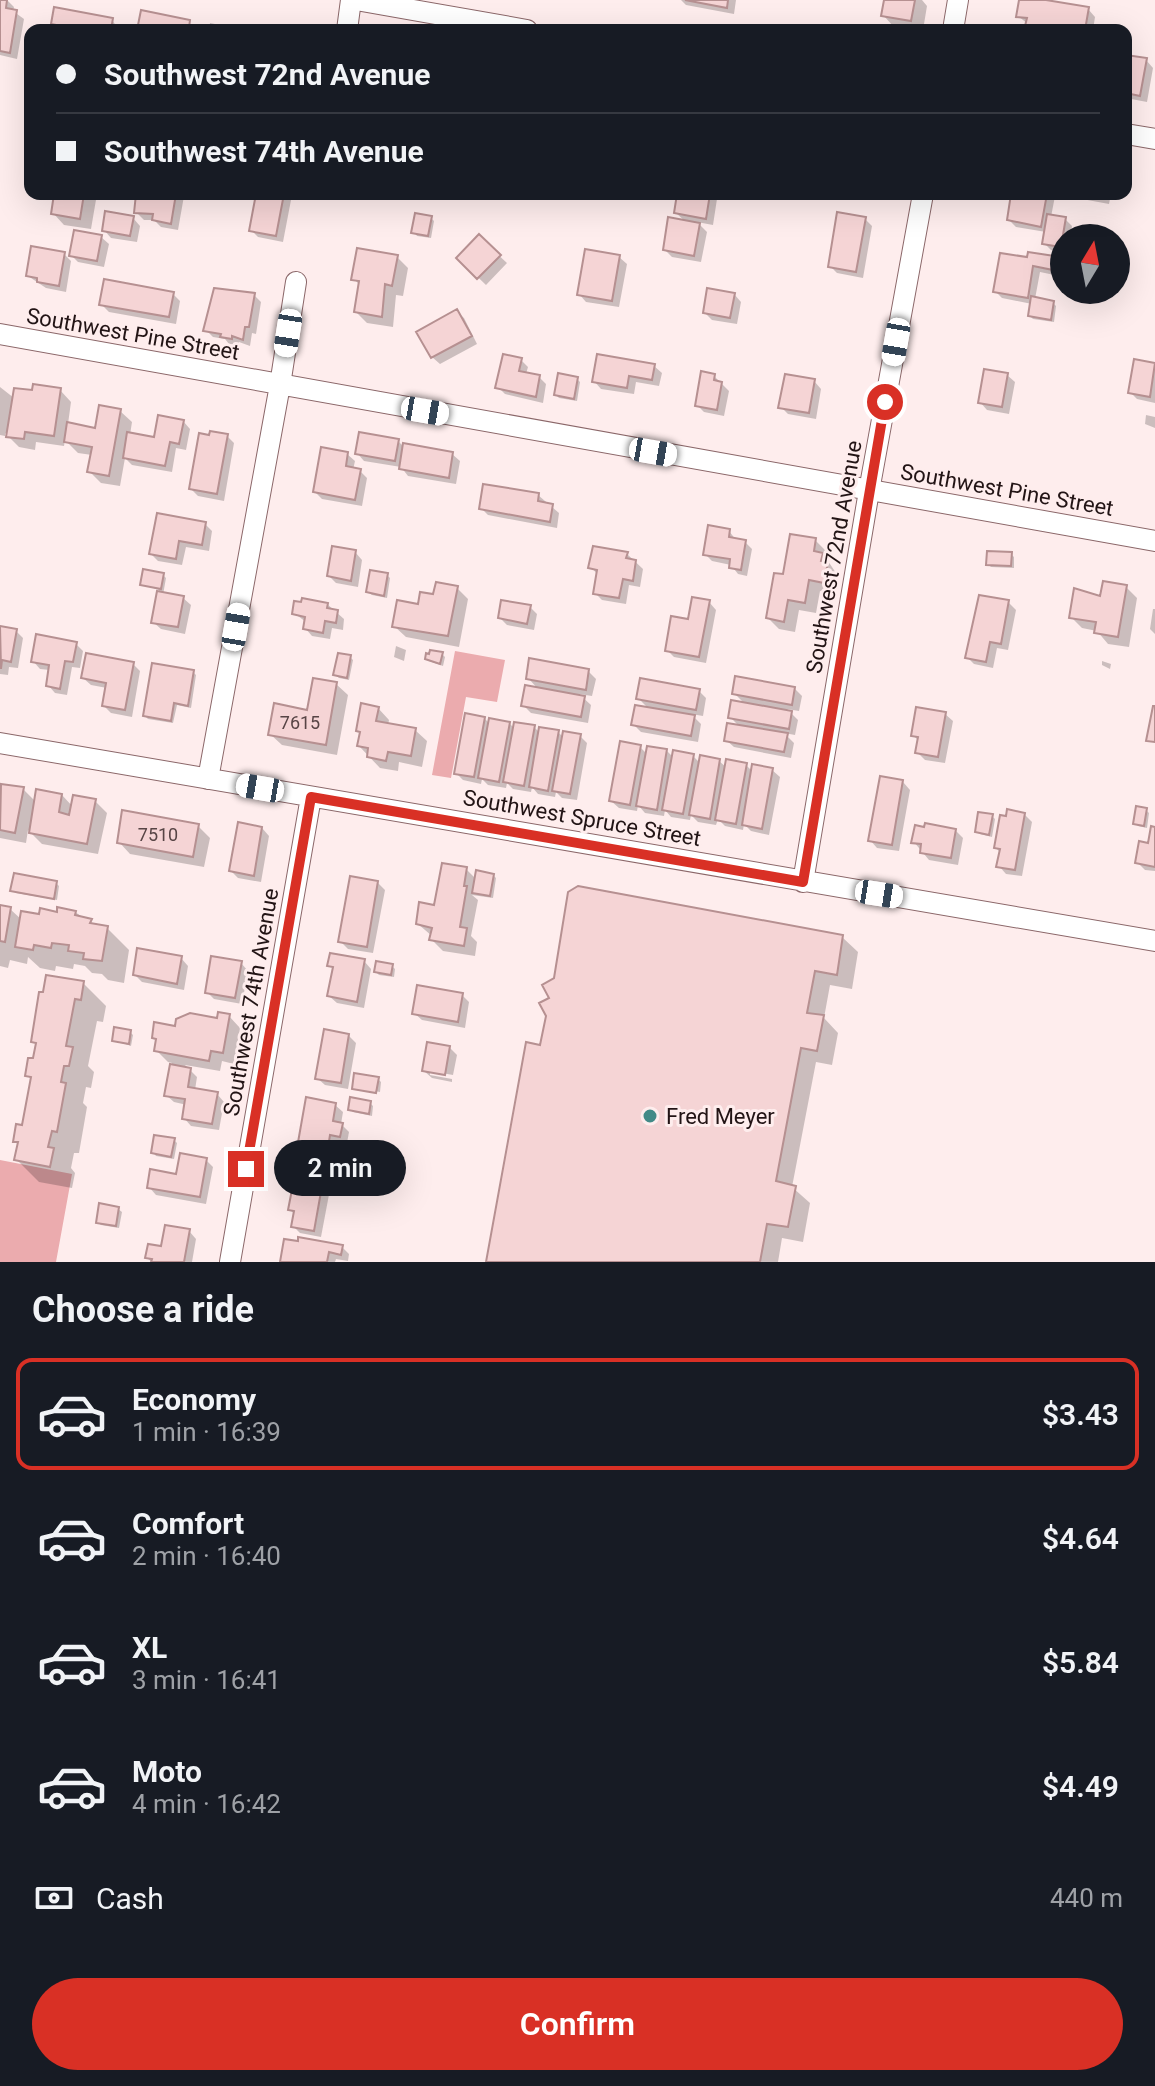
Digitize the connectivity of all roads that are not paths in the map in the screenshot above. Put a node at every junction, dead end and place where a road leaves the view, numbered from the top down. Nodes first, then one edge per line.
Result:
1 (354, 0) edge
2 (958, 0) edge
3 (348, 24) edge
4 (492, 24) edge
5 (954, 24) edge
6 (1132, 135) edge
7 (1155, 139) edge
8 (922, 200) edge
9 (296, 282) dead end
10 (0, 334) edge
11 (280, 385) junction
12 (869, 491) junction
13 (1155, 541) edge
14 (0, 743) edge
15 (208, 779) junction
16 (311, 797) junction
17 (803, 882) junction
18 (1155, 941) edge
19 (230, 1262) edge

1 - 3 street
1 - 4 street
2 - 5 street
6 - 7 street
8 - 12 street, Southwest 72nd Avenue
9 - 11 street
10 - 11 street, Southwest Pine Street
11 - 12 street, Southwest Pine Street
11 - 15 street
12 - 13 street, Southwest Pine Street
12 - 17 street, Southwest 72nd Avenue
14 - 15 street, Southwest Spruce Street
15 - 16 street, Southwest Spruce Street
16 - 17 street, Southwest Spruce Street
16 - 19 street, Southwest 74th Avenue
17 - 18 street, Southwest Spruce Street

